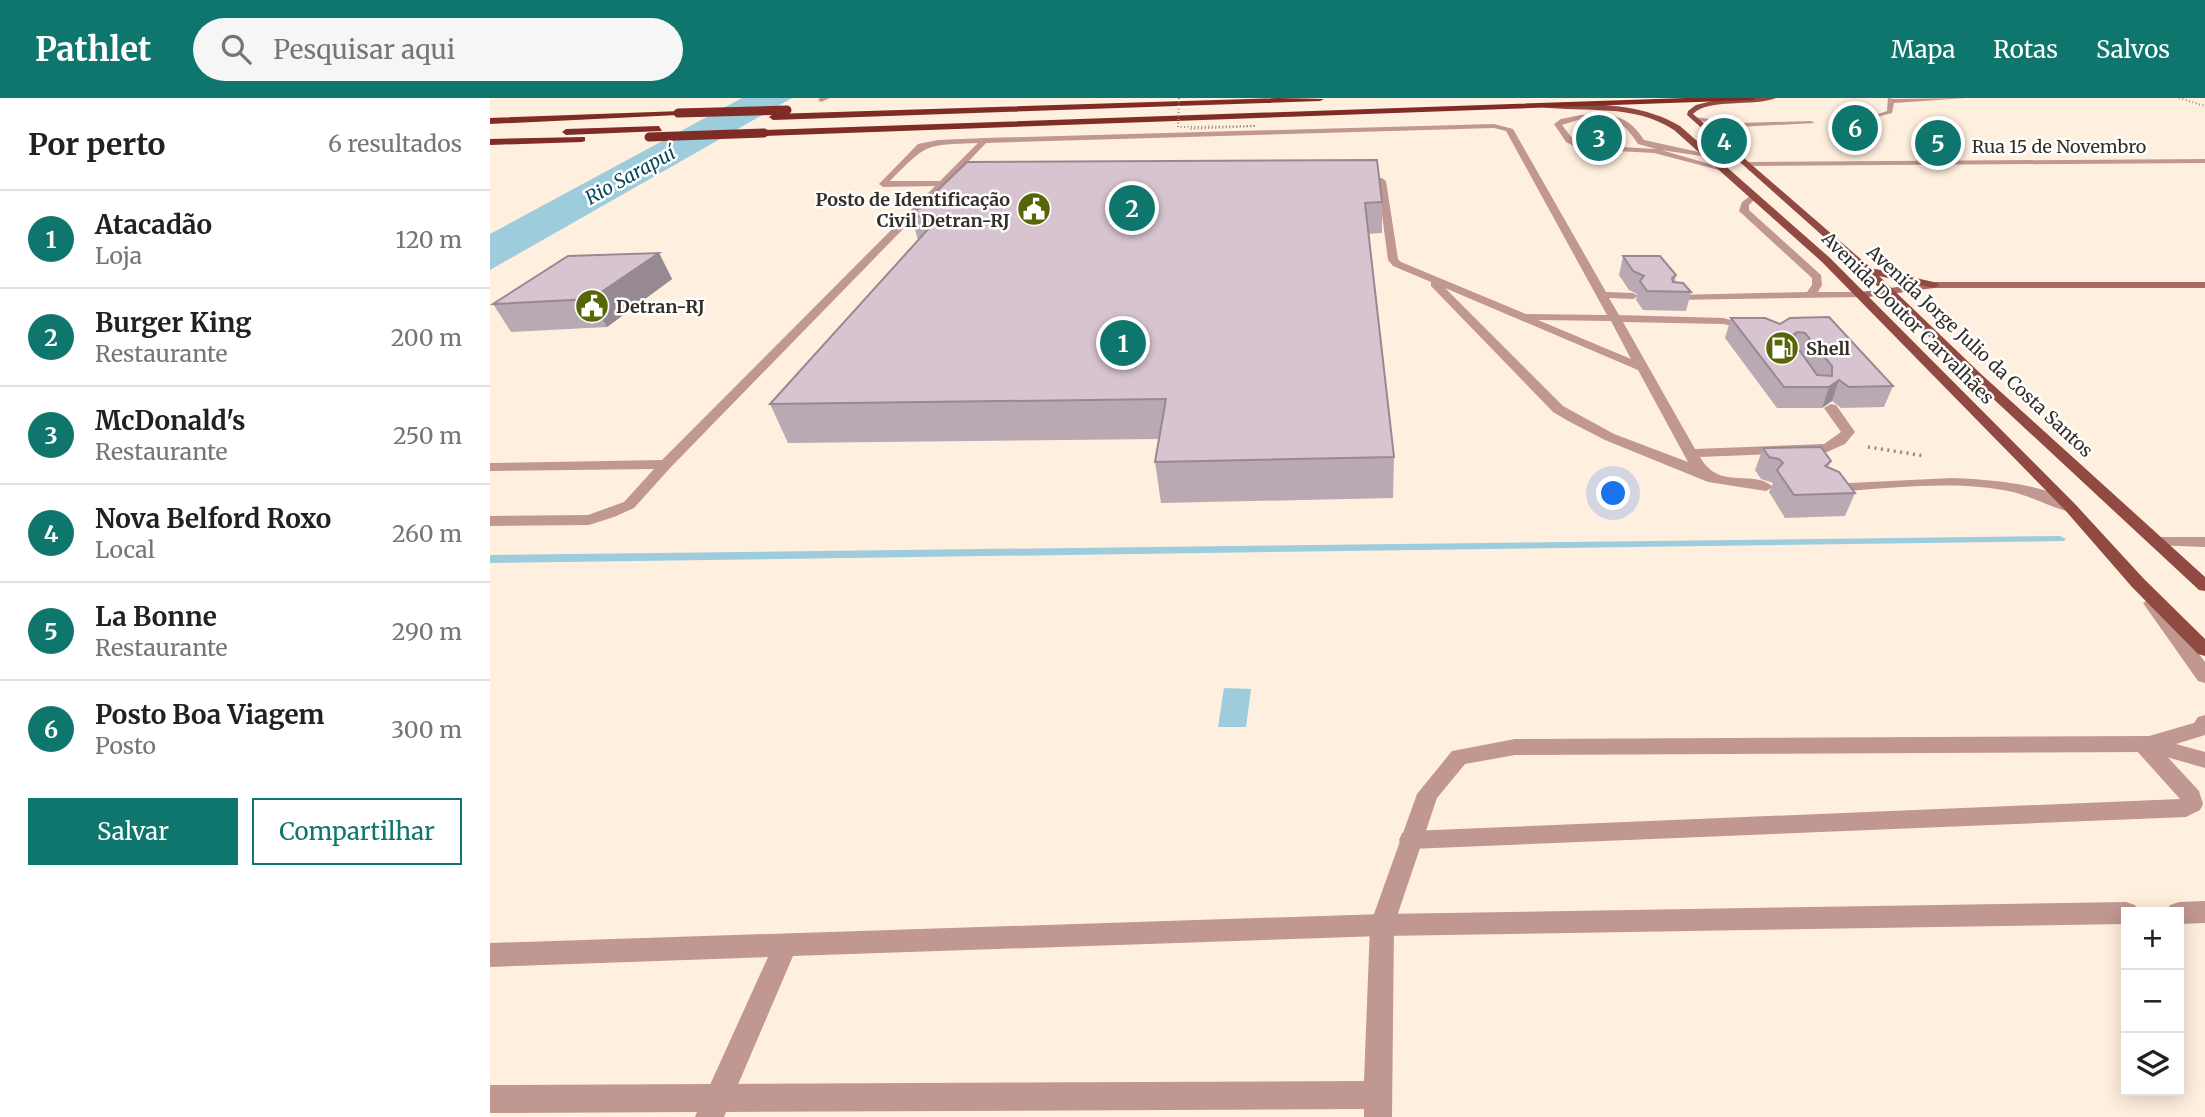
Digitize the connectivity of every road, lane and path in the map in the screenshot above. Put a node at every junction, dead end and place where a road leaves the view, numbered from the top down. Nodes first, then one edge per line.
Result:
1 (1130, 98) edge
2 (1179, 98) edge
3 (1752, 98) edge
4 (1773, 98) edge
5 (1963, 98) edge
6 (2179, 98) edge
7 (1337, 99) edge
8 (1891, 99) edge
9 (1535, 102) edge
10 (2205, 106) edge
11 (1617, 109) junction
12 (1695, 119) junction
13 (1868, 119) dead end
14 (490, 121) edge
15 (1811, 122) dead end
16 (490, 128) edge
17 (765, 129) junction
18 (1188, 129) dead end
19 (490, 135) edge
20 (985, 140) junction
21 (490, 142) edge
22 (1708, 155) junction
23 (2205, 161) edge
24 (1746, 164) junction
25 (1723, 169) junction
26 (1347, 182) edge
27 (943, 183) junction
28 (981, 183) edge
29 (1753, 197) junction
30 (1866, 268) junction
31 (1430, 279) junction
32 (1934, 285) junction
33 (2205, 285) edge
34 (1887, 290) junction
35 (1602, 295) junction
36 (1810, 295) junction
37 (1633, 296) dead end
38 (1861, 296) junction
39 (1675, 298) edge
40 (1520, 316) junction
41 (1614, 317) junction
42 (1767, 332) edge
43 (1641, 367) junction
44 (1831, 408) edge
45 (1689, 453) junction
46 (666, 464) junction
47 (490, 467) edge
48 (1701, 472) junction
49 (1766, 488) dead end
50 (1826, 488) edge
51 (2070, 506) junction
52 (490, 521) edge
53 (2157, 542) junction
54 (2205, 542) edge
55 (2138, 583) junction
56 (2205, 586) edge
57 (2205, 650) edge
58 (2205, 676) edge
59 (2205, 722) edge
60 (2146, 744) junction
61 (2205, 760) edge
62 (1410, 841) junction
63 (2205, 912) edge
64 (2184, 913) edge
65 (2121, 914) edge
66 (1382, 925) junction
67 (785, 947) junction
68 (490, 955) edge
69 (490, 1099) edge
70 (1377, 1106) edge
71 (713, 1107) edge

1 - 14 highway, bridge
2 - 18 path, bridge
3 - 9 highway
4 - 12 main road
5 - 8 street
6 - 10 path
7 - 16 highway
8 - 13 street
9 - 11 main road, Avenida Doutor Carvalhães
9 - 17 highway
11 - 12 main road
11 - 22 main road, Avenida Doutor Carvalhães
12 - 15 street
12 - 24 main road, Avenida Jorge Julio da Costa Santos
17 - 19 highway
17 - 21 highway, bridge
20 - 27 street
20 - 27 street
20 - 35 street
22 - 25 main road, Avenida Doutor Carvalhães
22 - 25 street
23 - 24 street, Rua 15 de Novembro
24 - 30 main road, Avenida Jorge Julio da Costa Santos
25 - 29 main road, Avenida Doutor Carvalhães
26 - 31 street
27 - 28 street
27 - 46 street
29 - 36 street
29 - 38 main road, Avenida Doutor Carvalhães
30 - 32 main road
30 - 34 main road, Avenida Jorge Julio da Costa Santos
31 - 40 street
31 - 48 street
32 - 33 main road
32 - 34 main road
34 - 38 main road
34 - 53 main road, Avenida Jorge Julio da Costa Santos
35 - 37 street
35 - 41 street
36 - 38 street
36 - 39 street
38 - 51 main road, Avenida Doutor Carvalhães
40 - 41 street
40 - 43 street
41 - 42 street
41 - 43 street
43 - 45 street
44 - 45 street
45 - 48 street
46 - 47 street
46 - 52 street
48 - 49 street
50 - 51 street
51 - 55 main road, Avenida Doutor Carvalhães
53 - 54 street
53 - 56 main road, Avenida Jorge Julio da Costa Santos
55 - 57 main road, Avenida Doutor Carvalhães
55 - 58 street
59 - 60 street
60 - 61 street
60 - 62 street
60 - 62 street
62 - 66 street
63 - 64 street
65 - 66 street
66 - 67 street
66 - 70 street
67 - 68 street
67 - 71 street
69 - 71 street
70 - 71 street

